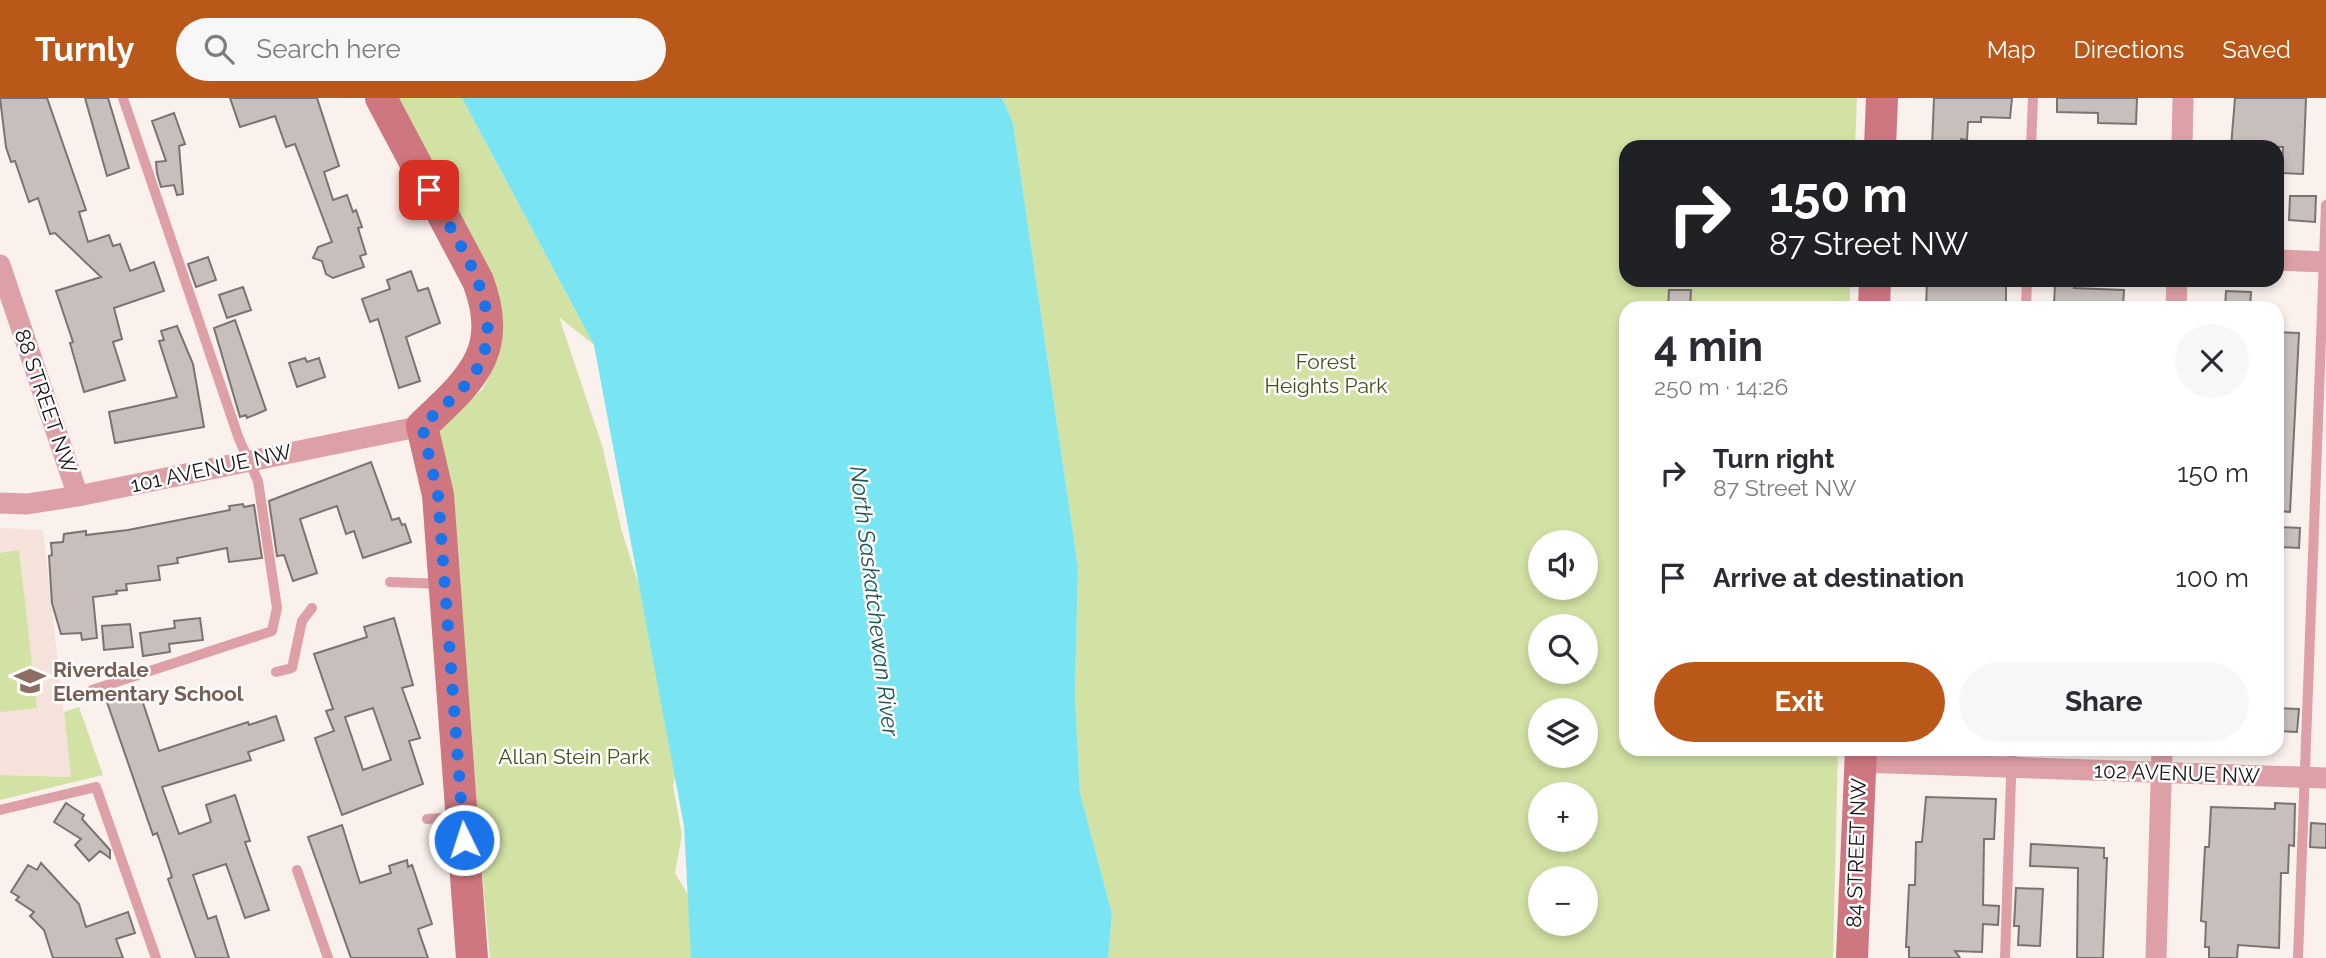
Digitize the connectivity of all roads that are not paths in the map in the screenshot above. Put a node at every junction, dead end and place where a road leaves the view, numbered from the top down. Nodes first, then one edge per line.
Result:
1 (123, 98) edge
2 (381, 98) edge
3 (1882, 98) edge
4 (2033, 98) edge
5 (2183, 98) edge
6 (1880, 140) edge
7 (2031, 140) edge
8 (2182, 140) edge
9 (2326, 205) edge
10 (2284, 260) edge
11 (2325, 262) edge
12 (0, 265) edge
13 (422, 426) junction
14 (249, 460) junction
15 (78, 496) junction
16 (0, 503) edge
17 (390, 582) dead end
18 (445, 584) junction
19 (312, 608) dead end
20 (276, 673) dead end
21 (92, 690) dead end
22 (1860, 756) edge
23 (1911, 756) edge
24 (2162, 756) edge
25 (2012, 758) edge
26 (2161, 772) junction
27 (2316, 778) edge
28 (0, 810) edge
29 (462, 817) junction
30 (427, 819) dead end
31 (297, 870) dead end
32 (156, 958) edge
33 (328, 958) edge
34 (472, 958) edge
35 (1852, 958) edge
36 (2005, 958) edge
37 (2156, 958) edge
38 (2298, 958) edge

1 - 14 lane
2 - 13 street
3 - 6 street
4 - 7 lane
5 - 8 street
9 - 11 lane
10 - 11 street
11 - 27 lane
12 - 15 street, 88 STREET NW
13 - 14 street, 101 AVENUE NW
13 - 18 street
14 - 15 street, 101 AVENUE NW
14 - 21 lane
15 - 16 street, 101 AVENUE NW
17 - 18 lane
18 - 29 street
19 - 20 lane
22 - 35 street, 84 STREET NW
23 - 25 street, 102 AVENUE NW
24 - 26 street
25 - 26 street, 102 AVENUE NW
25 - 36 lane
26 - 27 street, 102 AVENUE NW
26 - 37 street
27 - 38 lane
28 - 32 lane
29 - 30 lane
29 - 34 street
31 - 33 lane

